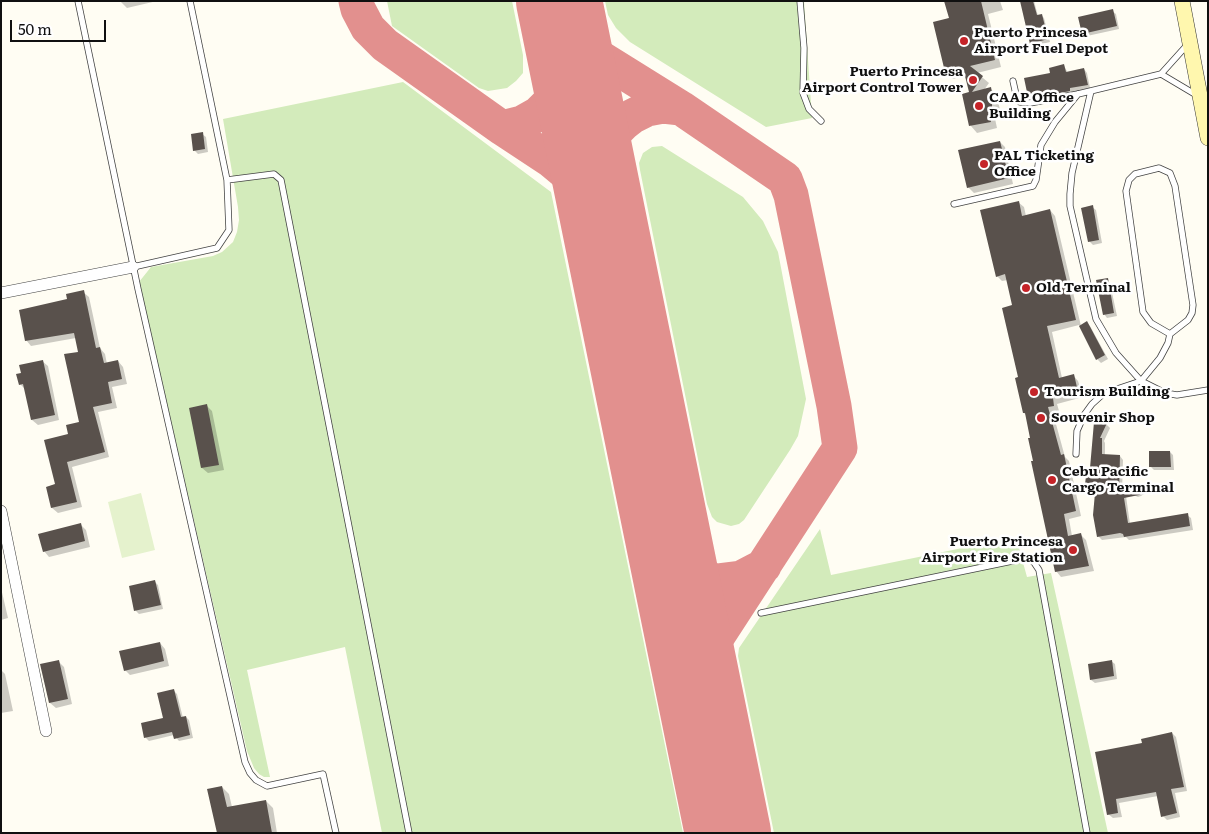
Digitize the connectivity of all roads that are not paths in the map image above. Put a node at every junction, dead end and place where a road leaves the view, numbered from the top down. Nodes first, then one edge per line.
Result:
1 (78, 1) edge
2 (190, 1) edge
3 (800, 1) edge
4 (1182, 1) edge
5 (1188, 43) junction
6 (1161, 74) junction
7 (1013, 81) dead end
8 (1091, 91) junction
9 (1078, 94) junction
10 (1200, 97) junction
11 (821, 121) dead end
12 (1208, 138) edge
13 (227, 180) junction
14 (954, 204) dead end
15 (133, 267) junction
16 (1, 293) edge
17 (1170, 334) junction
18 (1141, 381) junction
19 (1208, 390) edge
20 (1076, 454) dead end
21 (1, 511) edge
22 (761, 613) dead end
23 (46, 731) dead end
24 (336, 833) edge
25 (409, 833) edge
26 (1087, 833) edge

1 - 15 lane
2 - 13 lane
3 - 11 lane
4 - 5 street
5 - 6 lane
5 - 10 street
6 - 8 lane
6 - 10 lane
7 - 9 lane
8 - 9 lane
8 - 18 lane
9 - 14 lane
10 - 12 street
13 - 15 lane
13 - 25 lane
15 - 16 street
15 - 24 lane
17 - 17 lane
17 - 18 lane
18 - 19 lane
18 - 20 lane
21 - 23 street
22 - 26 lane

